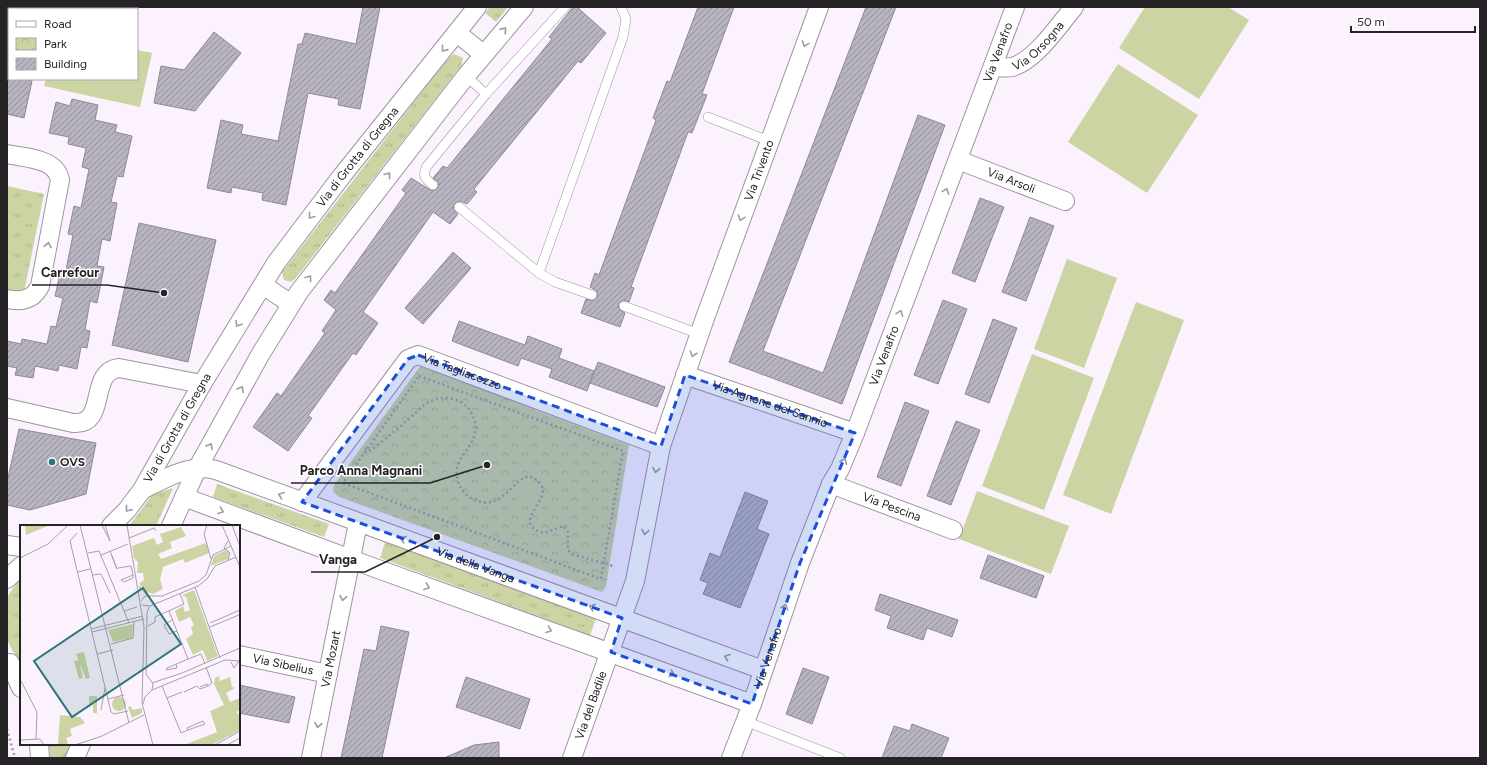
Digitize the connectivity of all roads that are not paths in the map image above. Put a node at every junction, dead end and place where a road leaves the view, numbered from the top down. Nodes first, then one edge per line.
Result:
1 (477, 7) edge
2 (524, 7) edge
3 (565, 7) edge
4 (621, 7) edge
5 (819, 7) edge
6 (1015, 7) edge
7 (1074, 7) edge
8 (456, 33) junction
9 (483, 54) junction
10 (993, 66) junction
11 (466, 76) junction
12 (486, 94) junction
13 (708, 117) dead end
14 (769, 141) junction
15 (7, 154) edge
16 (958, 160) junction
17 (433, 185) dead end
18 (1065, 201) dead end
19 (459, 207) dead end
20 (539, 273) junction
21 (263, 285) junction
22 (592, 295) dead end
23 (7, 299) edge
24 (291, 304) junction
25 (624, 306) dead end
26 (700, 334) junction
27 (685, 375) junction
28 (202, 384) junction
29 (7, 408) edge
30 (855, 433) junction
31 (660, 446) junction
32 (197, 469) junction
33 (831, 484) junction
34 (142, 490) junction
35 (652, 493) joint
36 (184, 497) junction
37 (302, 502) junction
38 (358, 523) junction
39 (112, 525) edge
40 (171, 525) edge
41 (953, 530) dead end
42 (7, 545) edge
43 (20, 547) edge
44 (351, 560) junction
45 (20, 567) edge
46 (7, 579) edge
47 (622, 618) junction
48 (611, 652) junction
49 (240, 654) edge
50 (13, 664) edge
51 (763, 670) junction
52 (328, 674) junction
53 (20, 685) edge
54 (752, 704) junction
55 (745, 721) junction
56 (39, 745) edge
57 (81, 745) edge
58 (40, 758) edge
59 (75, 758) edge
60 (311, 758) edge
61 (572, 758) edge
62 (731, 758) edge
63 (840, 758) edge

1 - 8 street, Via di Grotta di Gregna
9 -> 2 street
3 - 12 lane
4 - 20 lane
5 -> 14 street, Via Trivento
6 - 10 street, Via Venafro
7 - 10 street, Via Orsogna
8 - 9 street
8 -> 21 street, Via di Grotta di Gregna
9 - 11 street
10 - 16 street, Via Venafro
11 - 12 lane
24 -> 11 street
12 - 17 lane
13 - 14 lane
14 -> 26 street, Via Trivento
23 -> 15 street
16 - 18 street, Via Arsoli
30 -> 16 street, Via Venafro
19 - 20 lane
20 - 22 lane
21 - 24 street
21 -> 28 street, Via di Grotta di Gregna
32 -> 24 street
25 - 26 lane
26 -> 27 street, Via Trivento
27 - 30 street, Via Agnone del Sannio
27 - 31 street, Via Trivento
28 - 29 street
28 - 34 street, Via di Grotta di Gregna
33 -> 30 street, Via Venafro
31 -> 35 street, Via Trivento
31 - 37 street, Via Tagliacozzo
32 - 34 street, Via della Vanga
32 - 36 street
37 -> 32 street, Via della Vanga
33 - 41 street, Via Pescina
51 -> 33 street, Via Venafro
34 -> 39 street, Via di Grotta di Gregna
35 -> 47 street, Via del Badile
36 - 40 street
36 -> 44 street
37 - 38 street, Via della Vanga
38 - 44 street, Via Mozart
47 -> 38 street, Via della Vanga
42 - 43 street
44 -> 48 street
44 -> 52 street, Via Mozart
45 - 46 street
47 - 48 street, Via del Badile
51 -> 47 street, Via della Vanga
48 -> 54 street
48 - 61 street, Via del Badile
49 - 52 street, Via Sibelius
50 - 53 street
51 - 54 street, Via Venafro
52 -> 60 street, Via Mozart
54 - 55 street, Via Venafro
55 - 62 street, Via Venafro
55 - 63 lane
56 - 58 street
57 - 59 street

